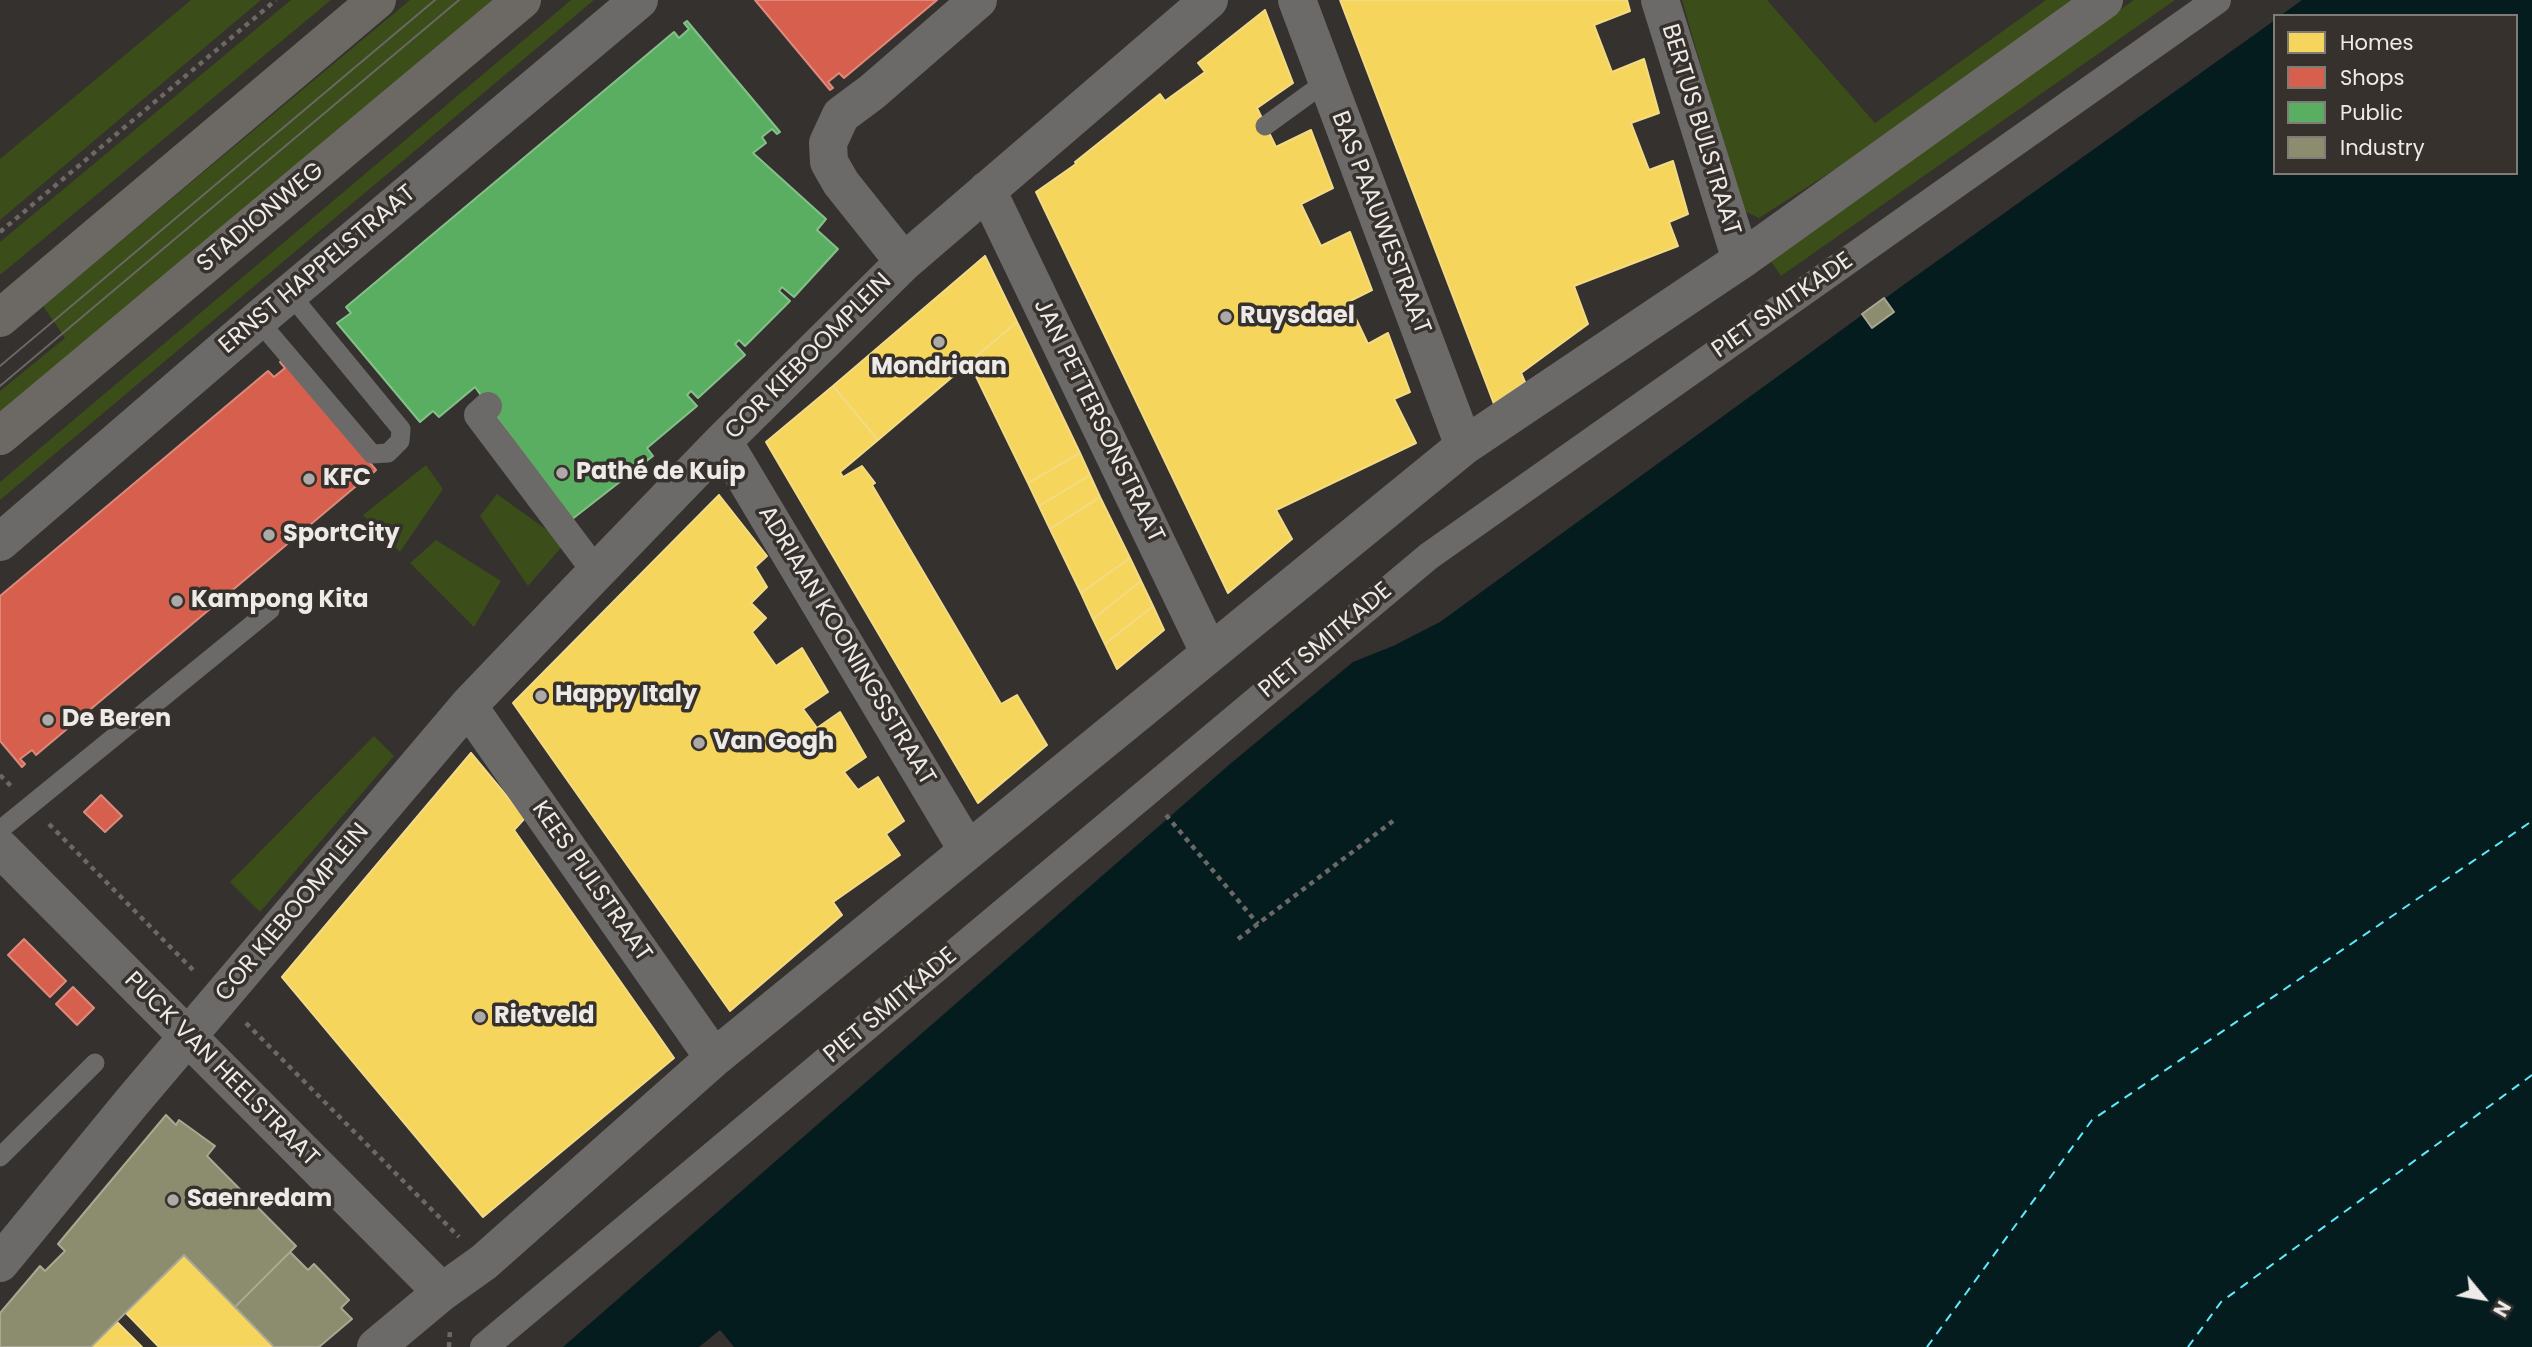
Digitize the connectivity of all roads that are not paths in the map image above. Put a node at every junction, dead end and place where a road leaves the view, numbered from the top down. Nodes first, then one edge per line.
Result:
1 (377, 0) edge
2 (522, 0) edge
3 (639, 0) edge
4 (978, 0) edge
5 (1297, 0) edge
6 (1660, 0) edge
7 (2104, 0) edge
8 (2217, 0) edge
9 (1205, 1) edge
10 (1327, 80) junction
11 (1265, 126) dead end
12 (987, 190) junction
13 (1741, 260) junction
14 (904, 262) junction
15 (290, 294) junction
16 (0, 318) edge
17 (258, 320) junction
18 (488, 406) dead end
19 (0, 436) edge
20 (723, 441) junction
21 (1464, 446) junction
22 (0, 542) edge
23 (592, 568) junction
24 (270, 610) dead end
25 (1209, 652) junction
26 (468, 706) junction
27 (0, 830) edge
28 (0, 848) edge
29 (968, 851) junction
30 (188, 1038) junction
31 (714, 1058) junction
32 (94, 1063) dead end
33 (0, 1157) edge
34 (0, 1263) edge
35 (446, 1310) junction
36 (376, 1347) edge
37 (484, 1347) edge

1 - 16 main road
2 - 19 main road, STADIONWEG
3 - 15 street, ERNST HAPPELSTRAAT
4 - 14 street, COR KIEBOOMPLEIN
5 - 10 street, BAS PAAUWESTRAAT
6 - 13 street, BERTUS BULSTRAAT
7 - 13 street
8 - 37 street, PIET SMITKADE
9 - 12 street, COR KIEBOOMPLEIN
10 - 11 lane
10 - 21 street, BAS PAAUWESTRAAT
12 - 14 street, COR KIEBOOMPLEIN
12 - 25 street, JAN PETTERSONSTRAAT
13 - 21 street
14 - 20 street, COR KIEBOOMPLEIN
15 - 17 street, ERNST HAPPELSTRAAT
15 - 17 lane
17 - 22 street, ERNST HAPPELSTRAAT
18 - 23 street
20 - 23 street, COR KIEBOOMPLEIN
20 - 29 street, ADRIAAN KOONINGSSTRAAT
21 - 25 street
23 - 26 street, COR KIEBOOMPLEIN
24 - 27 lane
25 - 29 street
26 - 30 street, COR KIEBOOMPLEIN
26 - 31 street, KEES PIJLSTRAAT
28 - 30 street, PUCK VAN HEELSTRAAT
29 - 31 street
30 - 34 street, COR KIEBOOMPLEIN
30 - 35 street, PUCK VAN HEELSTRAAT
31 - 35 street
32 - 33 lane
35 - 36 street

